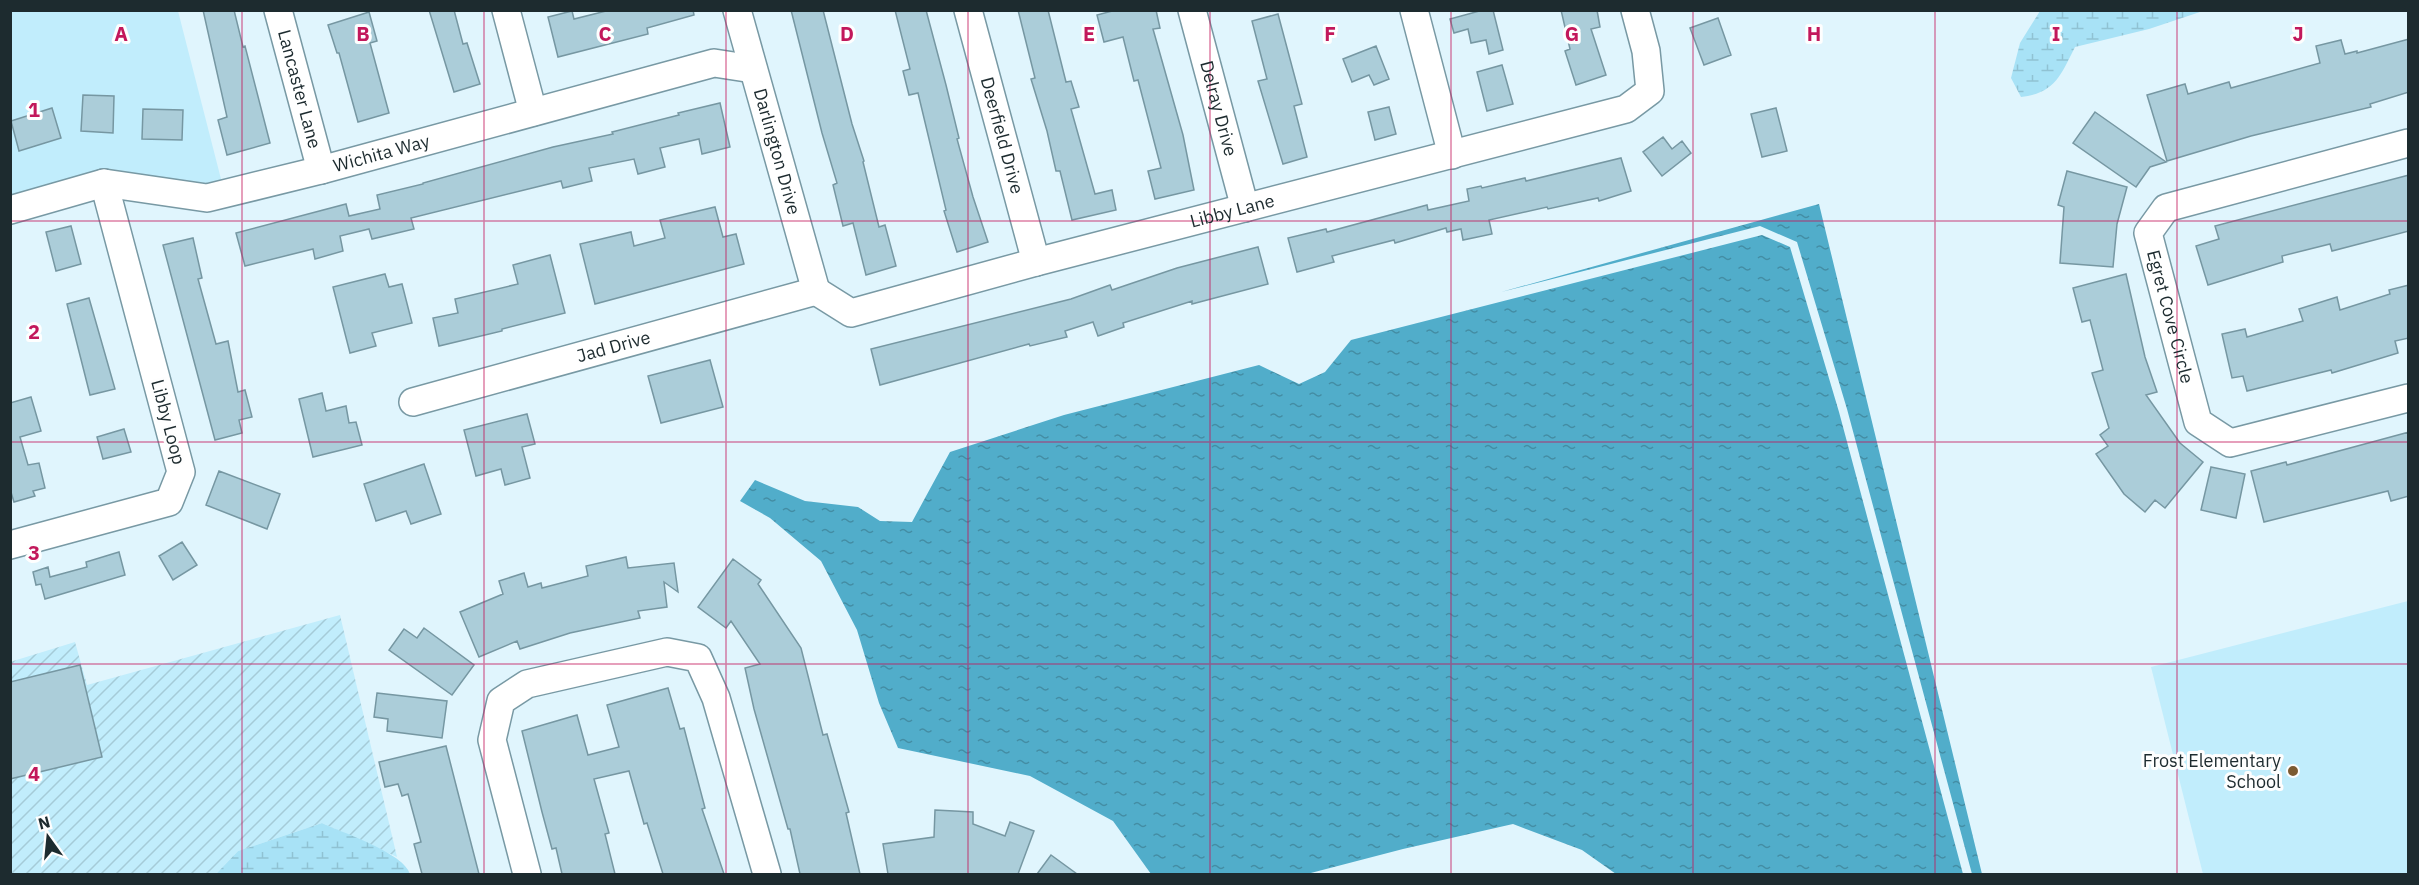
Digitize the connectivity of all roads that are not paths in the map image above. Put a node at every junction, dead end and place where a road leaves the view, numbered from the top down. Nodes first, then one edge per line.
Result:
1 (278, 10) edge
2 (506, 10) edge
3 (737, 10) edge
4 (968, 10) edge
5 (1192, 10) edge
6 (1414, 10) edge
7 (1635, 10) edge
8 (753, 69) junction
9 (533, 112) junction
10 (2409, 143) edge
11 (1452, 155) junction
12 (321, 170) junction
13 (104, 183) junction
14 (1245, 208) junction
15 (10, 210) edge
16 (1036, 262) junction
17 (816, 291) junction
18 (2409, 398) edge
19 (412, 402) dead end
20 (10, 545) edge
21 (527, 874) edge
22 (767, 874) edge

1 - 12 street, Lancaster Lane
2 - 9 street
3 - 8 street, Darlington Drive
4 - 16 street, Deerfield Drive
5 - 14 street, Delray Drive
6 - 11 street
7 - 11 street, Libby Lane
8 - 9 street, Wichita Way
8 - 17 street, Darlington Drive
9 - 12 street, Wichita Way
10 - 18 street, Egret Cove Circle
11 - 14 street, Libby Lane
12 - 13 street, Wichita Way
13 - 15 street, Wichita Way
13 - 20 street, Libby Loop
14 - 16 street, Libby Lane
16 - 17 street, Libby Lane
17 - 19 street, Jad Drive
21 - 22 street

